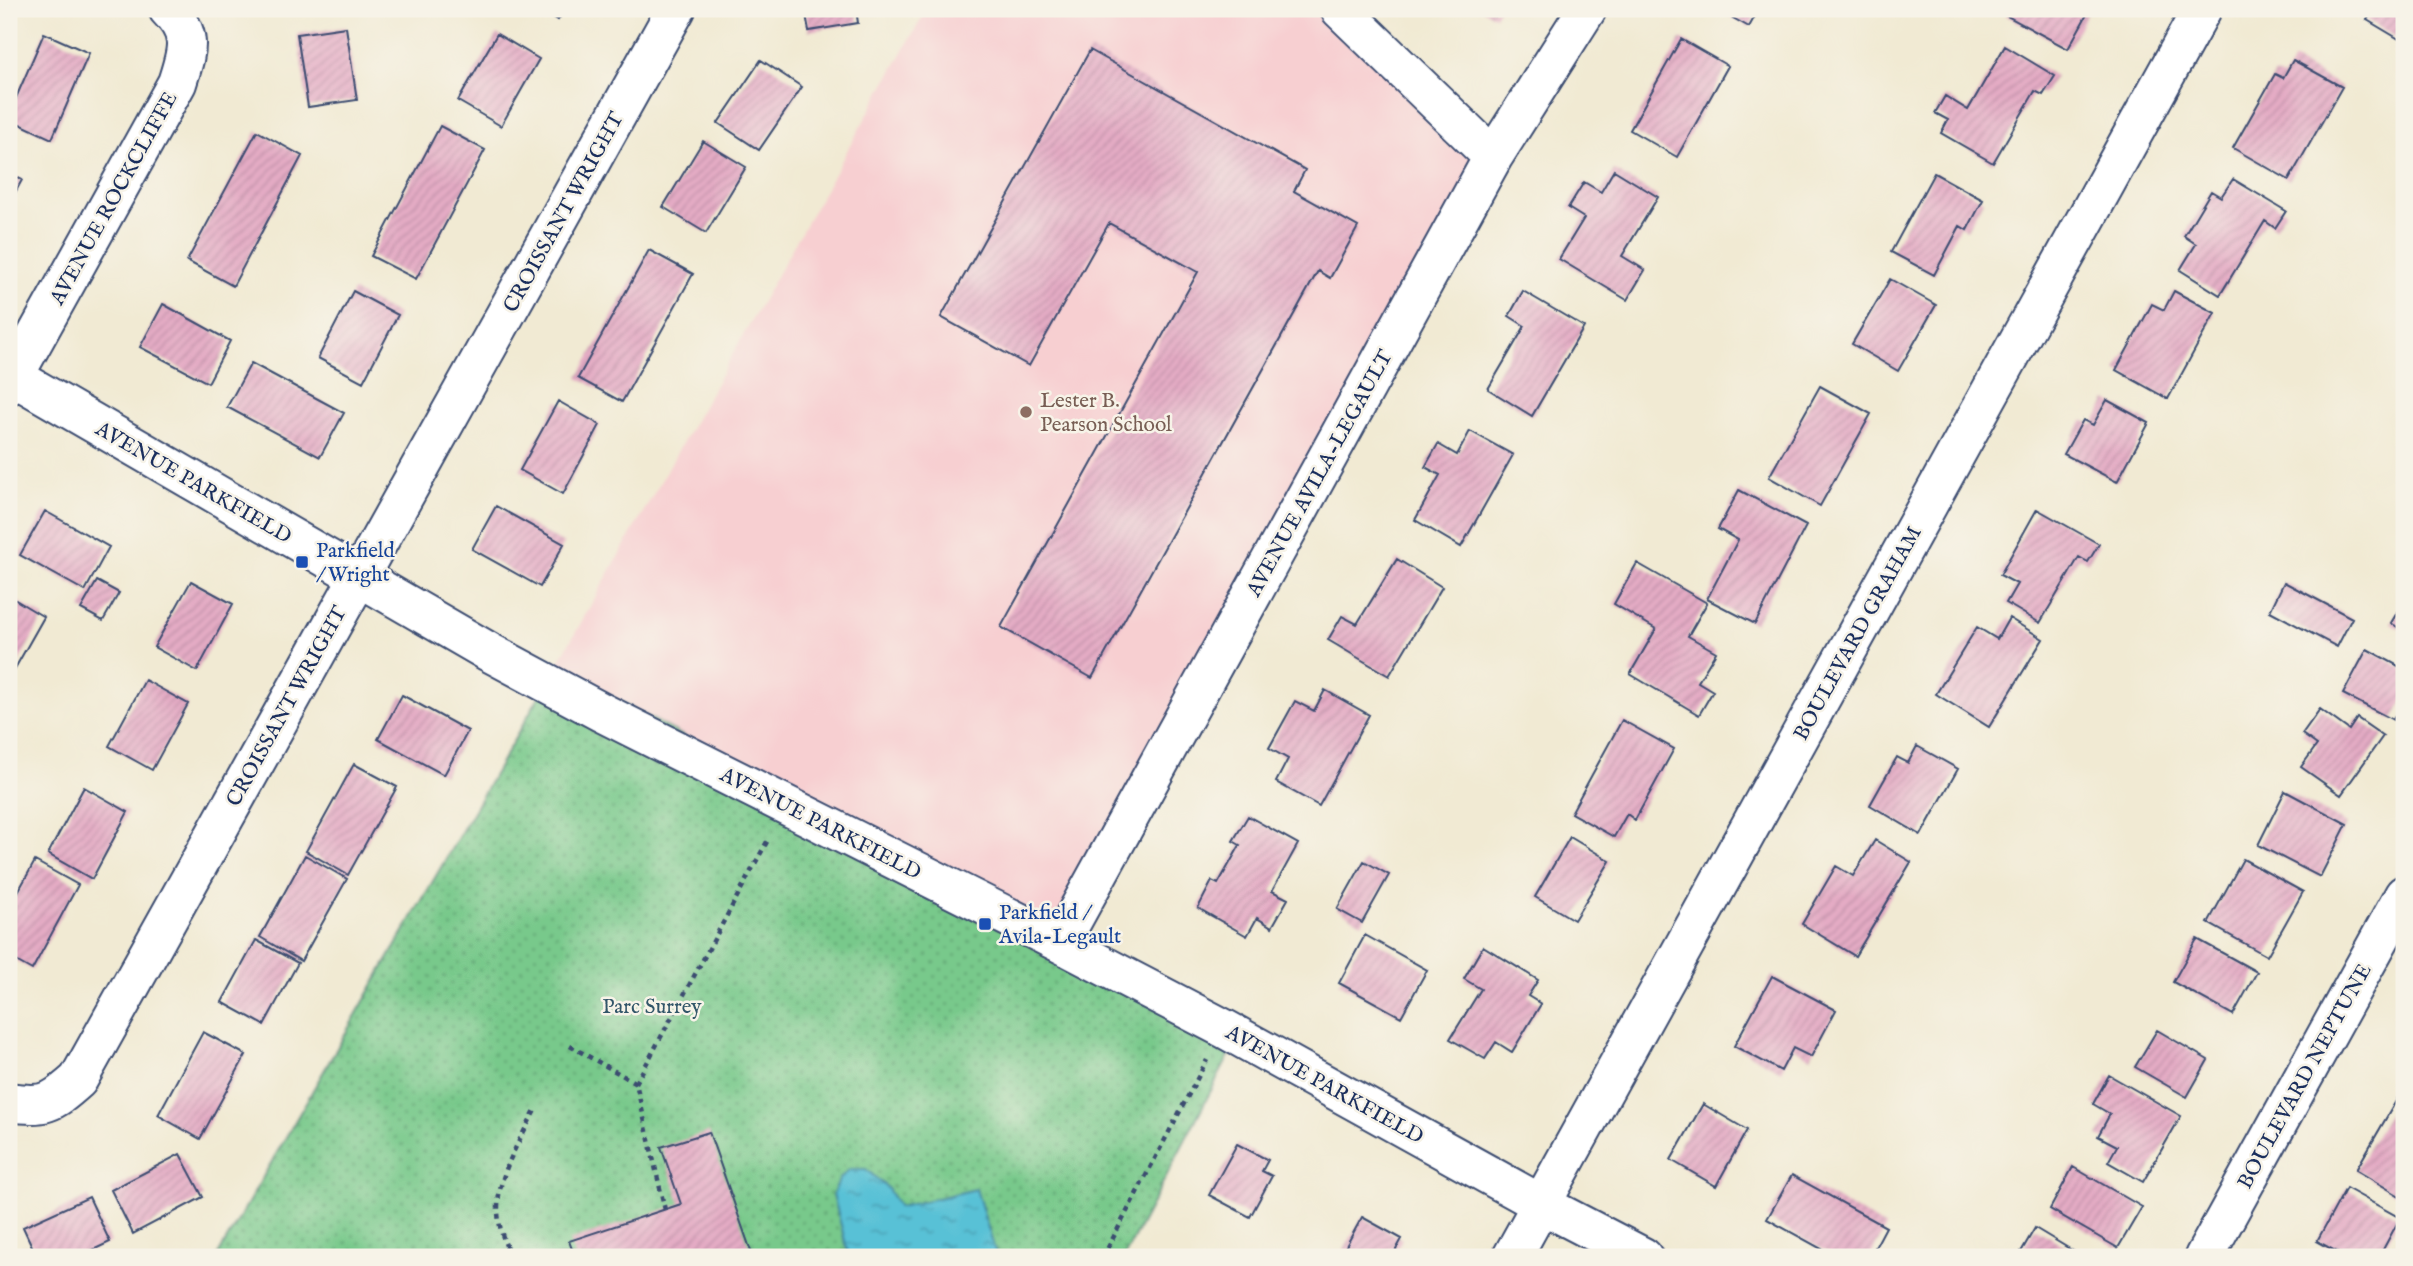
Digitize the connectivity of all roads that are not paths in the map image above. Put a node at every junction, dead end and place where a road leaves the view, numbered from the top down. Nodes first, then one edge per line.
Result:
1 (168, 9) edge
2 (676, 9) edge
3 (1340, 9) edge
4 (1587, 9) edge
5 (2202, 9) edge
6 (1493, 157) junction
7 (10, 378) edge
8 (358, 578) junction
9 (2404, 895) edge
10 (1060, 943) junction
11 (9, 1102) edge
12 (1541, 1204) junction
13 (1512, 1257) edge
14 (1643, 1257) edge
15 (2204, 1257) edge

1 - 7 street, AVENUE ROCKCLIFFE
2 - 8 street, CROISSANT WRIGHT
3 - 6 street
4 - 6 street, AVENUE AVILA-LEGAULT
5 - 12 street, BOULEVARD GRAHAM
6 - 10 street, AVENUE AVILA-LEGAULT
7 - 8 street, AVENUE PARKFIELD
8 - 10 street, AVENUE PARKFIELD
8 - 11 street, CROISSANT WRIGHT
9 - 15 street, BOULEVARD NEPTUNE
10 - 12 street, AVENUE PARKFIELD
12 - 13 street, BOULEVARD GRAHAM
12 - 14 street, AVENUE PARKFIELD

